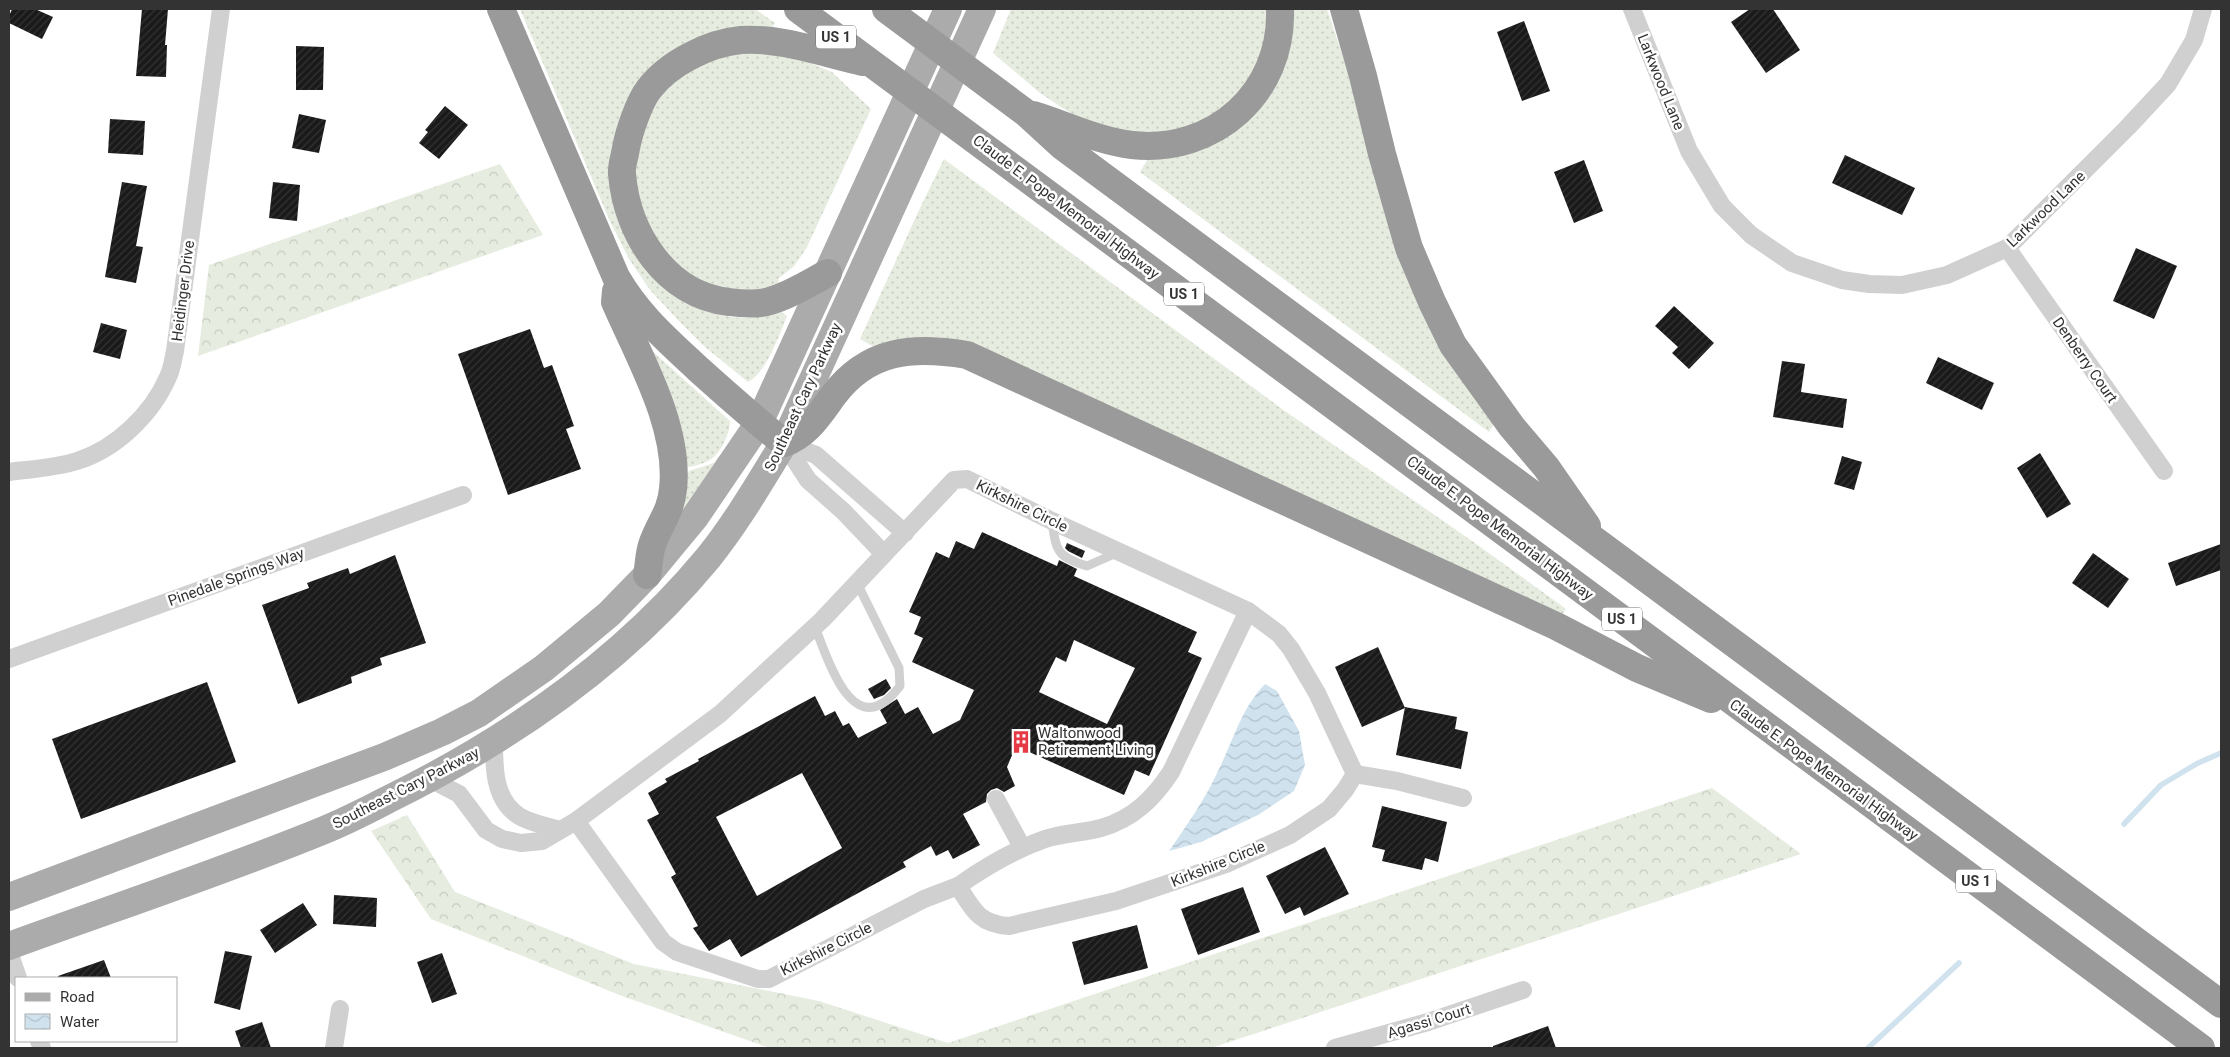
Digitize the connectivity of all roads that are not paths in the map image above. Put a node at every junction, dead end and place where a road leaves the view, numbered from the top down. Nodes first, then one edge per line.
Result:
1 (221, 9) edge
2 (501, 9) edge
3 (798, 9) edge
4 (886, 9) edge
5 (948, 9) edge
6 (982, 9) edge
7 (1280, 9) edge
8 (1344, 9) edge
9 (1632, 9) edge
10 (2203, 9) edge
11 (874, 65) junction
12 (1026, 113) junction
13 (2007, 248) junction
14 (828, 273) junction
15 (616, 277) junction
16 (759, 423) junction
17 (784, 443) junction
18 (2164, 471) dead end
19 (9, 472) edge
20 (463, 495) dead end
21 (1052, 521) junction
22 (905, 533) junction
23 (1599, 544) junction
24 (1119, 552) junction
25 (884, 554) junction
26 (647, 575) junction
27 (857, 583) junction
28 (1248, 611) junction
29 (815, 627) junction
30 (9, 659) edge
31 (1750, 715) junction
32 (494, 742) junction
33 (1355, 774) junction
34 (430, 779) junction
35 (1463, 798) dead end
36 (996, 799) dead end
37 (576, 821) junction
38 (560, 830) junction
39 (1022, 848) junction
40 (958, 886) junction
41 (9, 897) edge
42 (9, 946) edge
43 (9, 952) edge
44 (18, 977) edge
45 (1523, 990) dead end
46 (2221, 1004) edge
47 (340, 1009) dead end
48 (334, 1048) edge
49 (1335, 1048) edge
50 (2201, 1048) edge

1 - 19 street, Heidinger Drive
2 - 15 highway
3 - 11 highway, Claude E. Pope Memorial Highway / US 1
4 - 12 highway
5 - 14 main road, Southeast Cary Parkway
6 - 17 main road, Southeast Cary Parkway
7 - 12 highway
8 - 23 highway
9 - 13 street, Larkwood Lane
10 - 13 street, Larkwood Lane
11 - 14 highway
11 - 31 highway, Claude E. Pope Memorial Highway / US 1
12 - 23 highway
13 - 18 street, Denberry Court
14 - 16 main road, Southeast Cary Parkway
15 - 16 highway
15 - 26 highway
16 - 17 highway
16 - 26 main road, Southeast Cary Parkway
17 - 22 street
17 - 25 street
17 - 31 highway
17 - 32 main road, Southeast Cary Parkway
20 - 30 street, Pinedale Springs Way
21 - 22 street, Kirkshire Circle
21 - 24 street, Kirkshire Circle
21 - 24 lane
22 - 25 street, Kirkshire Circle
23 - 46 highway
24 - 28 street, Kirkshire Circle
25 - 27 street, Kirkshire Circle
26 - 41 main road, Southeast Cary Parkway
27 - 29 street, Kirkshire Circle
27 - 29 lane
28 - 33 street, Kirkshire Circle
28 - 39 street
29 - 37 street, Kirkshire Circle
31 - 50 highway, Claude E. Pope Memorial Highway / US 1
32 - 34 main road, Southeast Cary Parkway
32 - 38 street
33 - 35 street
33 - 40 street, Kirkshire Circle
34 - 38 street, Kirkshire Circle
34 - 42 main road, Southeast Cary Parkway
36 - 39 street
37 - 38 street, Kirkshire Circle
37 - 40 street, Kirkshire Circle
39 - 40 street
43 - 44 street
45 - 49 street, Agassi Court
47 - 48 street

